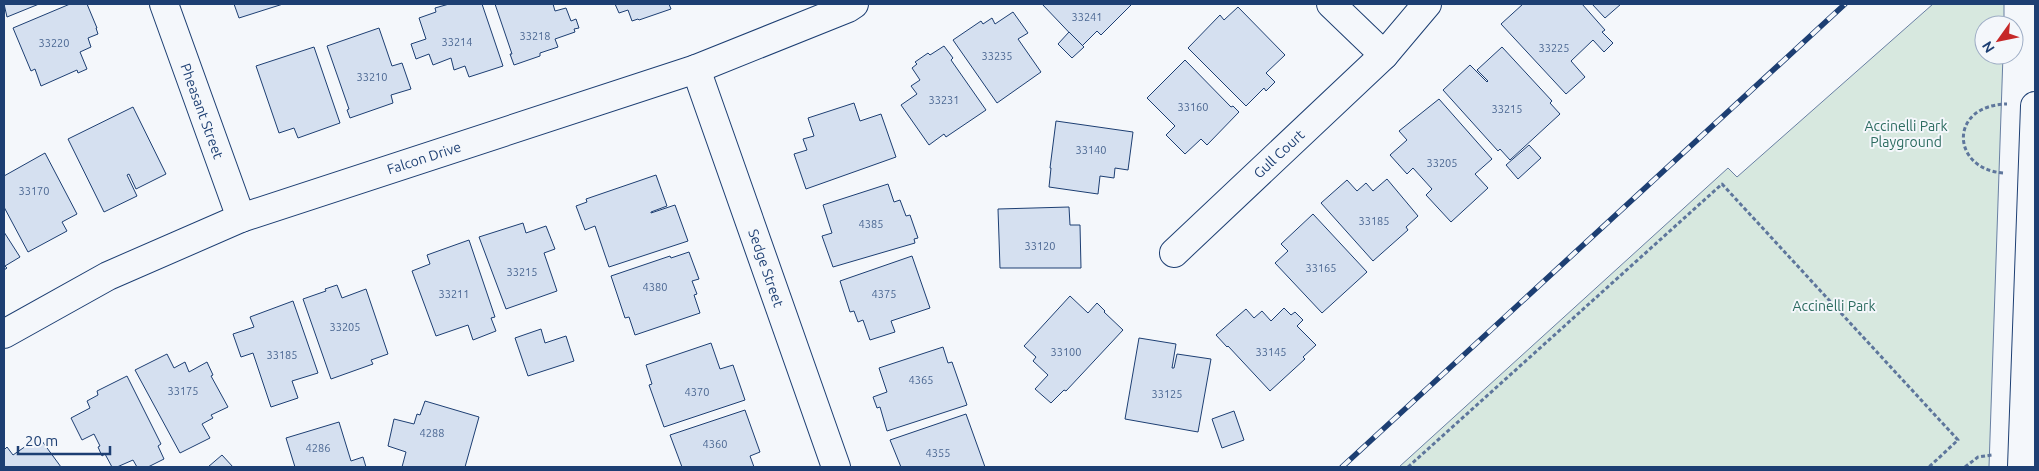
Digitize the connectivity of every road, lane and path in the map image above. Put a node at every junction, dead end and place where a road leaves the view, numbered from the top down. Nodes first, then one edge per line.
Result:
1 (164, 4) edge
2 (854, 4) edge
3 (1331, 4) edge
4 (1427, 4) edge
5 (1384, 55) junction
6 (696, 69) junction
7 (2008, 104) dead end
8 (2035, 106) edge
9 (2035, 140) edge
10 (2033, 176) junction
11 (241, 218) junction
12 (1174, 253) dead end
13 (4, 334) edge
14 (836, 467) edge
15 (1408, 467) edge
16 (1929, 467) edge
17 (2022, 467) edge

1 - 11 street, Pheasant Street
2 - 6 street, Falcon Drive
3 - 5 street
4 - 5 street, Gull Court
5 - 12 street, Gull Court
6 - 11 street, Falcon Drive
6 - 14 street, Sedge Street
7 - 10 path
8 - 9 street
9 - 10 street
10 - 17 street
11 - 13 street, Falcon Drive
15 - 16 path

